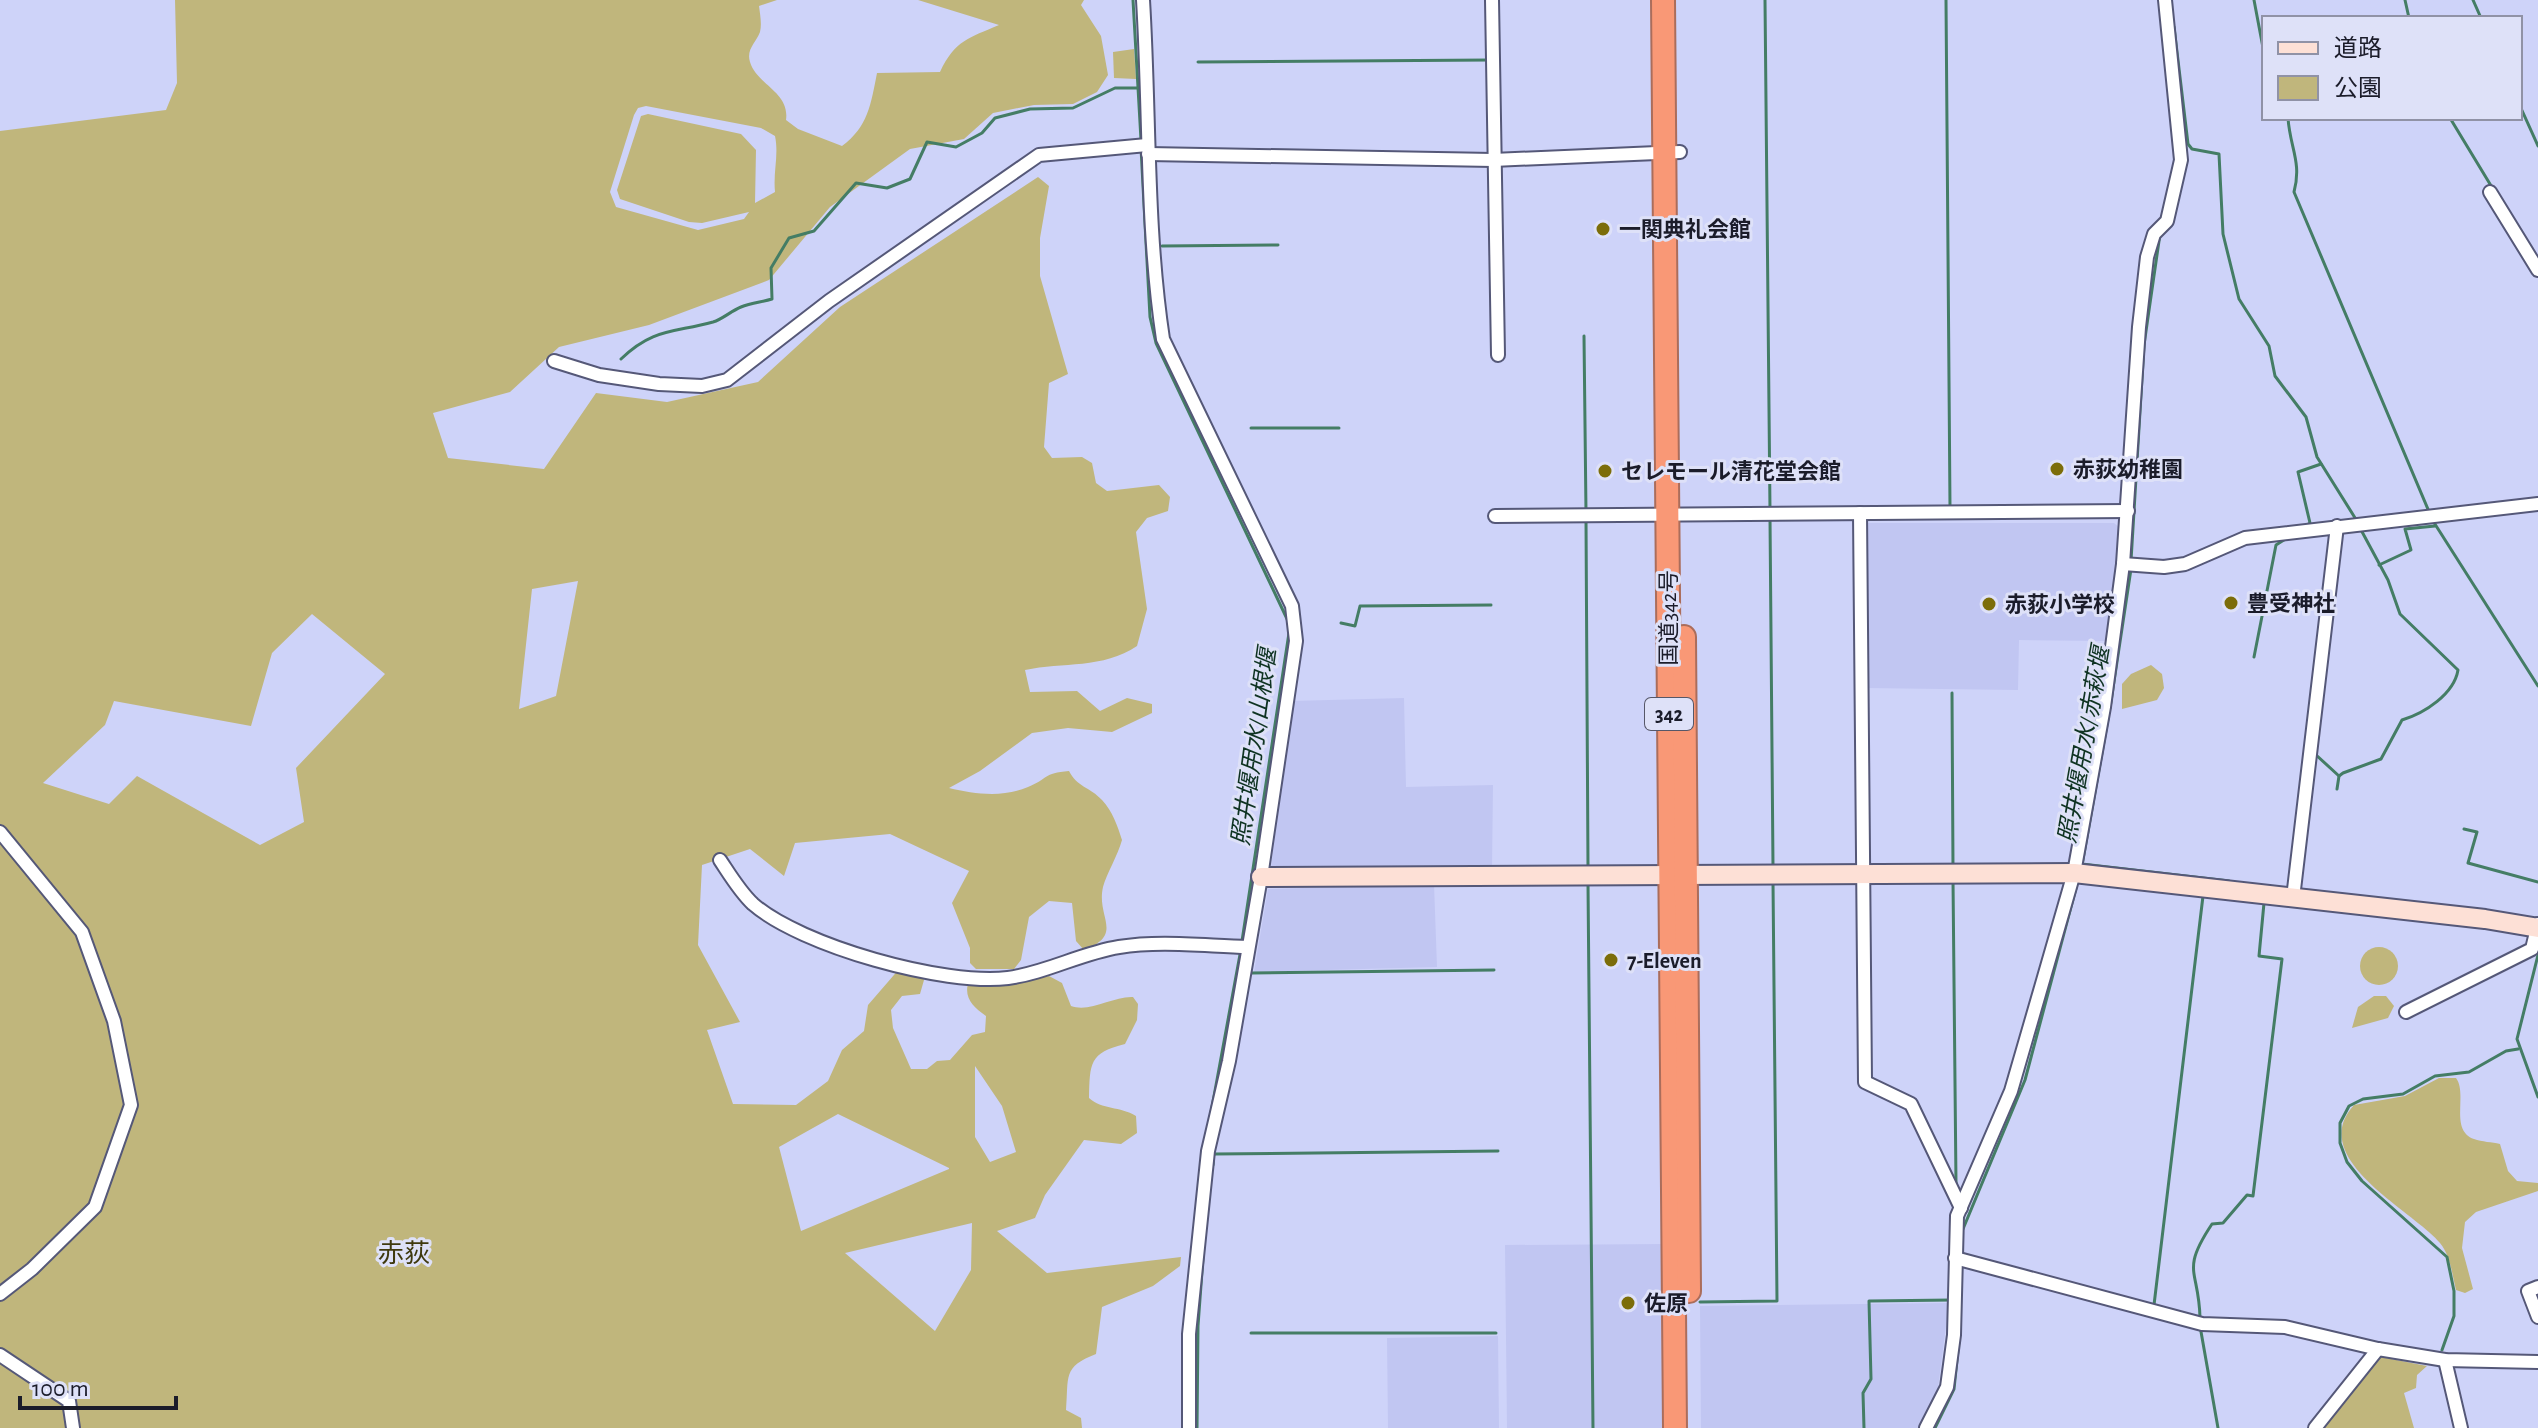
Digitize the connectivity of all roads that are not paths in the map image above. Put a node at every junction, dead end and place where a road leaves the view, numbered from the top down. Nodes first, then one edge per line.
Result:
1 (1143, 0) edge
2 (1492, 0) edge
3 (1663, 0) edge
4 (1678, 0) edge
5 (2165, 0) edge
6 (1148, 149) junction
7 (1672, 153) junction
8 (1493, 160) junction
9 (2490, 192) dead end
10 (2538, 270) edge
11 (1498, 355) dead end
12 (554, 361) dead end
13 (2538, 504) edge
14 (2128, 511) junction
15 (1860, 513) junction
16 (1675, 515) junction
17 (1495, 516) dead end
18 (2337, 526) junction
19 (2123, 564) junction
20 (0, 832) edge
21 (720, 860) dead end
22 (1862, 872) junction
23 (2074, 873) junction
24 (1678, 874) junction
25 (1261, 877) junction
26 (2293, 898) junction
27 (2537, 927) edge
28 (1248, 947) junction
29 (2406, 1012) dead end
30 (1961, 1208) junction
31 (1955, 1258) junction
32 (2538, 1287) edge
33 (0, 1294) edge
34 (2538, 1317) edge
35 (2378, 1349) junction
36 (0, 1355) edge
37 (2445, 1360) junction
38 (2538, 1362) edge
39 (73, 1428) edge
40 (1189, 1428) edge
41 (1675, 1428) edge
42 (1690, 1428) edge
43 (1926, 1428) edge
44 (2315, 1428) edge
45 (2461, 1428) edge

1 - 6 street
2 - 8 street
3 - 7 highway, 国道342号 / 342
4 - 7 highway, 国道342号 / 342
5 - 14 street
6 - 8 street
6 - 12 street
6 - 25 street
7 - 8 street
7 - 16 highway, 国道342号 / 342
8 - 11 street
9 - 10 street
13 - 18 street
14 - 15 street
14 - 19 street
15 - 16 street
15 - 22 street
16 - 17 street
16 - 24 highway, 国道342号 / 342
18 - 19 street
18 - 26 street
19 - 23 street
20 - 33 street
21 - 28 street
22 - 23 street
22 - 24 street
22 - 30 street
23 - 26 street
23 - 30 street
24 - 25 street
24 - 41 highway, 国道342号 / 342
24 - 42 highway, 国道342号 / 342
25 - 28 street
26 - 27 street
27 - 29 street
28 - 40 street
30 - 31 street
31 - 35 street
31 - 43 street
32 - 34 street
35 - 37 street
35 - 44 street
36 - 39 street
37 - 38 street
37 - 45 street

